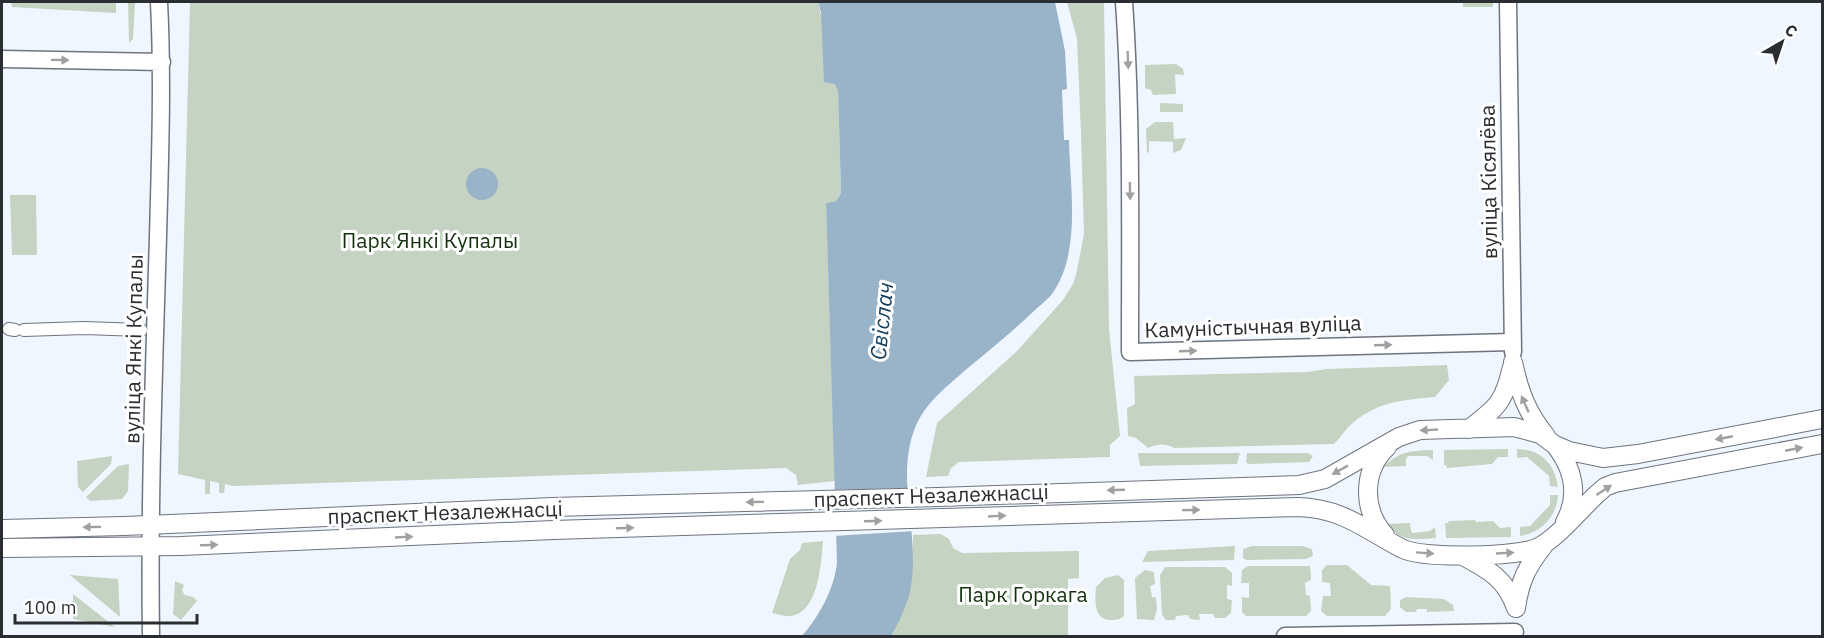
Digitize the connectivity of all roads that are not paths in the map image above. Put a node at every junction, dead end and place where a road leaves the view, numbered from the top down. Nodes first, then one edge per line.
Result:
1 (159, 2) edge
2 (170, 2) edge
3 (1124, 2) edge
4 (1508, 2) edge
5 (2, 59) edge
6 (162, 62) junction
7 (16, 330) dead end
8 (141, 330) dead end
9 (1512, 342) junction
10 (1513, 362) junction
11 (1822, 419) edge
12 (1469, 429) junction
13 (1391, 442) junction
14 (1552, 443) junction
15 (1822, 444) edge
16 (151, 525) junction
17 (2, 529) edge
18 (1561, 529) junction
19 (1391, 540) junction
20 (1547, 542) junction
21 (150, 547) junction
22 (2, 548) edge
23 (1461, 555) junction
24 (1516, 608) junction
25 (1515, 634) edge
26 (151, 636) edge
27 (1285, 636) edge

1 - 6 street, вуліца Янкі Купалы
2 - 6 street, вуліца Янкі Купалы
3 -> 9 street, Камуністычная вуліца
4 - 9 street, вуліца Кісялёва
5 -> 6 street
6 - 16 street, вуліца Янкі Купалы
7 - 8 street
9 - 10 street, вуліца Кісялёва
10 - 12 main road
14 -> 10 main road
11 -> 14 main road, праспект Незалежнасці
12 -> 13 main road, праспект Незалежнасці
12 - 14 main road, праспект Незалежнасці
13 -> 16 main road, праспект Незалежнасці
13 - 19 main road
14 - 18 main road
18 -> 15 main road, праспект Незалежнасці
16 -> 17 main road, праспект Незалежнасці
16 - 21 street, вуліца Янкі Купалы
18 - 20 main road, праспект Незалежнасці
21 -> 19 main road, праспект Незалежнасці
19 -> 23 main road, праспект Незалежнасці
23 -> 20 main road, праспект Незалежнасці
20 - 24 main road
21 - 22 main road, праспект Незалежнасці
21 - 26 street, вуліца Янкі Купалы
23 - 24 main road
24 - 25 street
25 - 27 street

